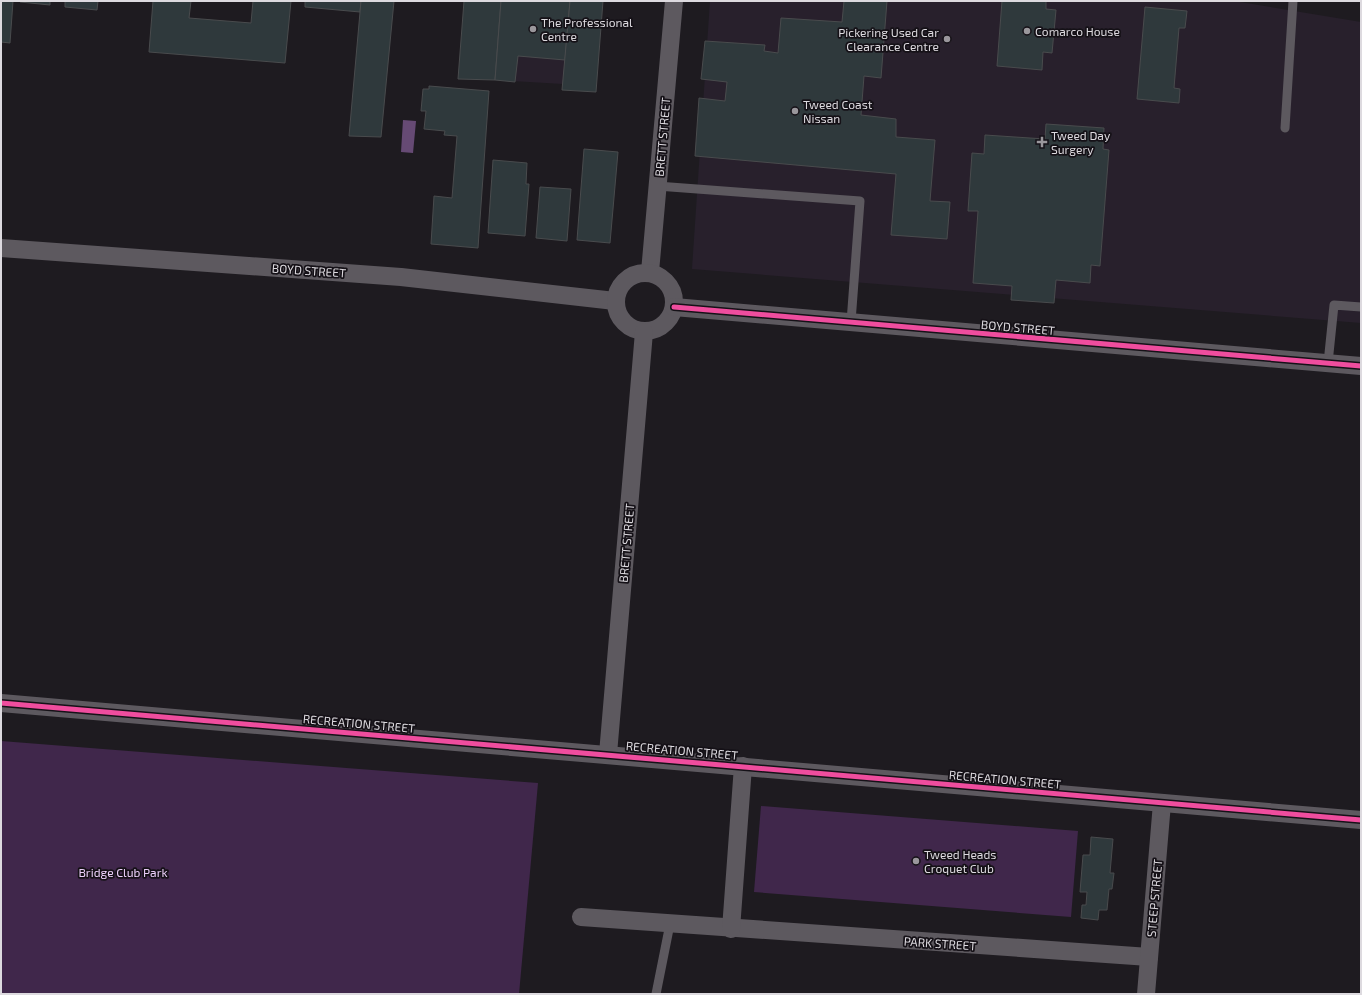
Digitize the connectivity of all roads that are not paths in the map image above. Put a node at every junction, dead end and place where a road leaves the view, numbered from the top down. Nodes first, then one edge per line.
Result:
1 (674, 1) edge
2 (1293, 1) edge
3 (1285, 128) dead end
4 (657, 186) junction
5 (1, 248) edge
6 (650, 272) junction
7 (615, 301) junction
8 (674, 307) junction
9 (1361, 307) edge
10 (851, 322) junction
11 (644, 332) junction
12 (1328, 363) junction
13 (1361, 366) edge
14 (1, 702) edge
15 (608, 754) junction
16 (743, 766) junction
17 (1162, 803) junction
18 (1361, 820) edge
19 (581, 917) dead end
20 (670, 924) junction
21 (731, 929) junction
22 (1149, 957) junction
23 (656, 994) edge
24 (1146, 994) edge

1 - 4 street, BRETT STREET
2 - 3 lane
4 - 6 street, BRETT STREET
4 - 10 lane
5 - 7 street, BOYD STREET
6 - 7 street
6 - 8 street
7 - 11 street
8 - 10 street, BOYD STREET
8 - 11 street
9 - 12 lane
10 - 12 street, BOYD STREET
11 - 15 street, BRETT STREET
12 - 13 street, BOYD STREET
14 - 15 street, RECREATION STREET
15 - 16 street, RECREATION STREET
16 - 17 street, RECREATION STREET
16 - 21 street
17 - 18 street, RECREATION STREET
17 - 22 street, STEEP STREET
19 - 20 street, PARK STREET
20 - 21 street, PARK STREET
20 - 23 lane
21 - 22 street, PARK STREET
22 - 24 street, STEEP STREET

